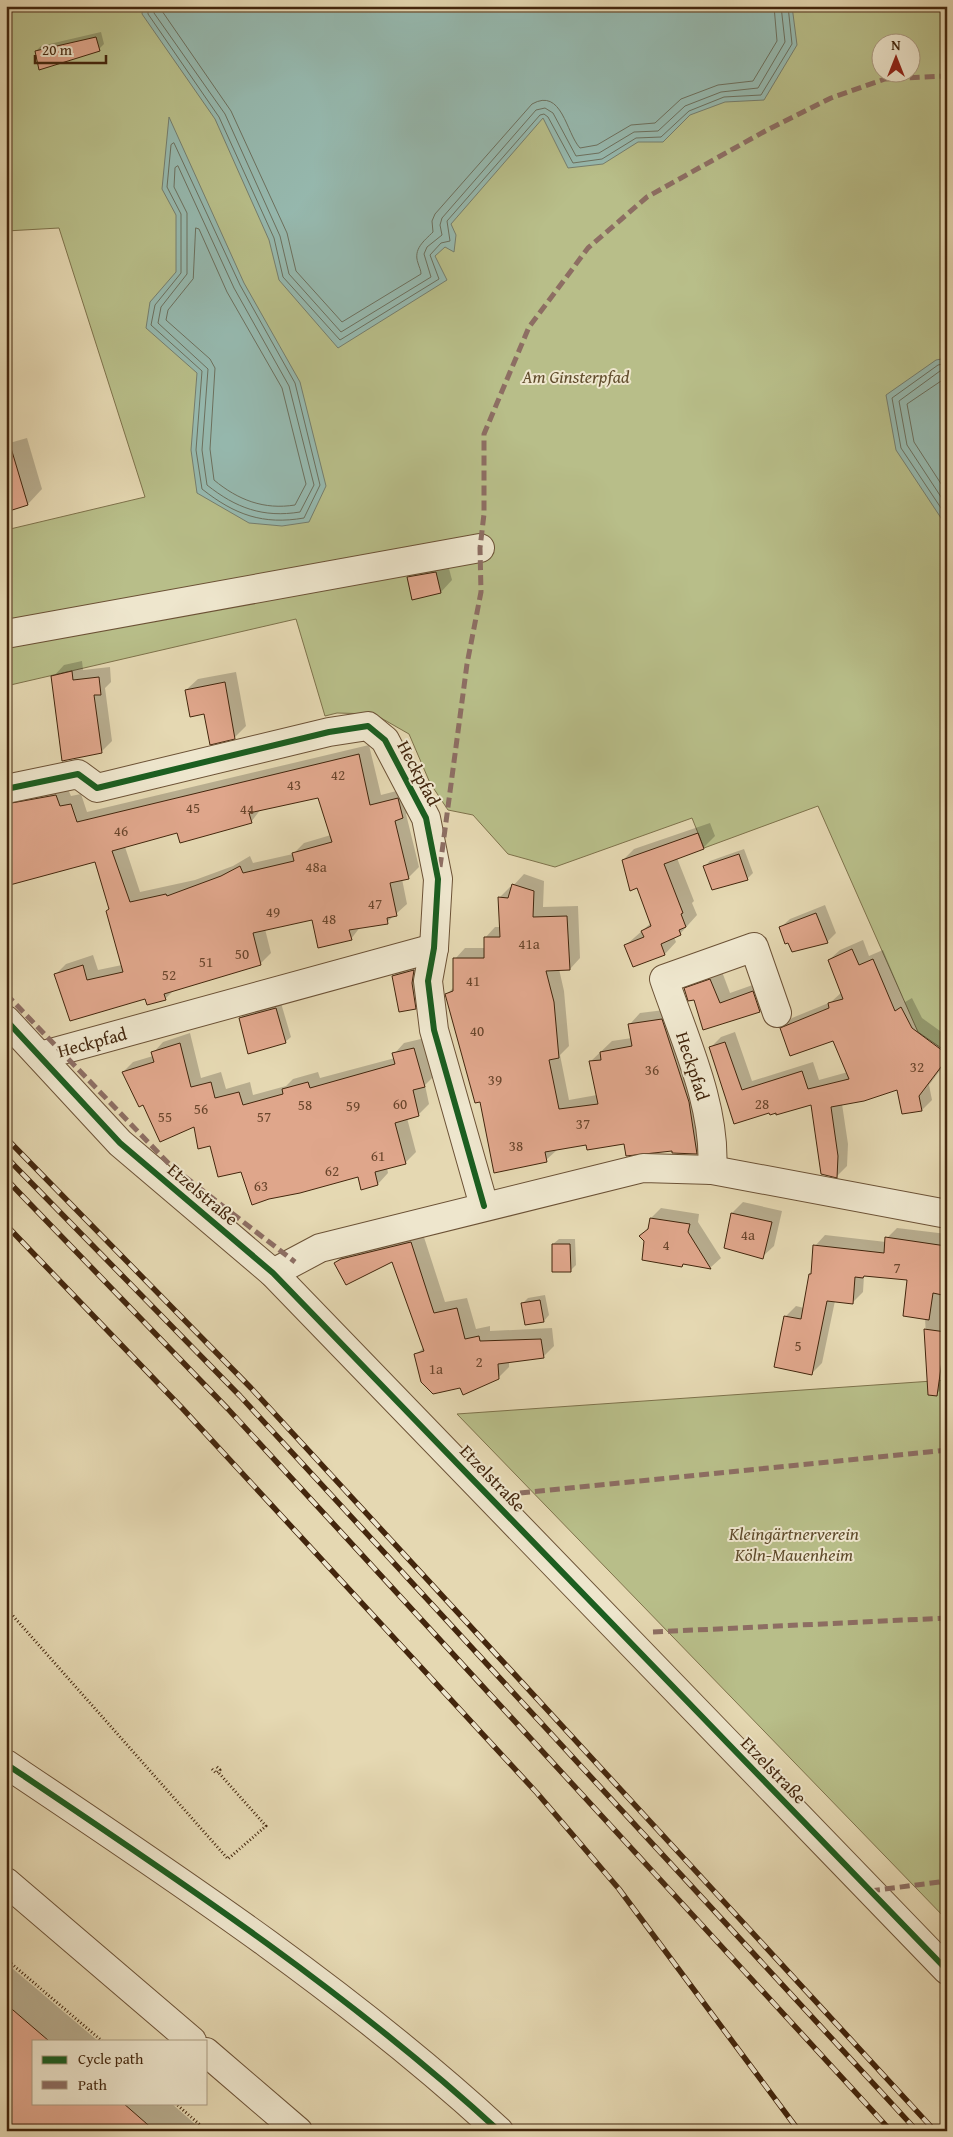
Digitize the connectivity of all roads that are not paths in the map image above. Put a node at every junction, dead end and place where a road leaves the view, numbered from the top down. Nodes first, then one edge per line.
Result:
1 (480, 548) dead end
2 (6, 634) edge
3 (6, 789) edge
4 (434, 948) junction
5 (776, 1013) dead end
6 (6, 1020) edge
7 (40, 1056) junction
8 (712, 1170) junction
9 (484, 1206) junction
10 (947, 1214) edge
11 (273, 1273) junction
12 (6, 1764) edge
13 (6, 1882) edge
14 (947, 1970) edge
15 (191, 2040) edge
16 (208, 2054) edge
17 (298, 2131) edge
18 (499, 2131) edge

1 - 2 street
3 - 4 street, Heckpfad
4 - 7 street, Heckpfad
4 - 9 street, Heckpfad
5 - 8 street, Heckpfad
6 - 7 street, Etzelstraße
7 - 11 street, Etzelstraße
8 - 9 street
8 - 10 street
9 - 11 street
11 - 14 street, Etzelstraße
12 - 18 street
13 - 15 street
16 - 17 street

